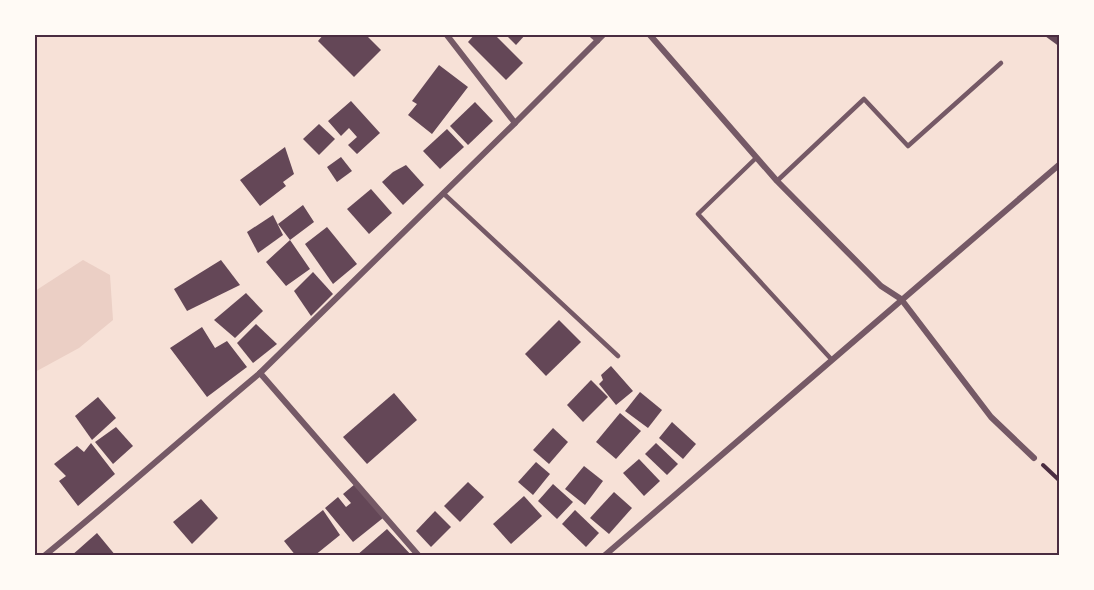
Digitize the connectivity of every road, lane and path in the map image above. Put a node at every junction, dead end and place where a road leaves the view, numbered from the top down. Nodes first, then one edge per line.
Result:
1 (446, 34) edge
2 (457, 34) edge
3 (590, 34) edge
4 (604, 34) edge
5 (649, 34) edge
6 (451, 41) junction
7 (598, 41) junction
8 (1001, 63) dead end
9 (515, 123) junction
10 (756, 158) junction
11 (1059, 164) edge
12 (777, 182) junction
13 (443, 193) junction
14 (901, 299) junction
15 (618, 356) dead end
16 (832, 360) junction
17 (260, 373) junction
18 (1034, 458) joint
19 (1059, 481) edge
20 (44, 555) edge
21 (419, 555) edge
22 (604, 555) edge

1 - 6 street
2 - 6 lane
3 - 7 lane
4 - 7 street
5 - 10 street
6 - 9 street
7 - 9 street
8 - 12 lane
9 - 13 street
10 - 12 street
10 - 16 lane
11 - 14 street
12 - 14 street
13 - 15 lane
13 - 17 street
14 - 16 street
14 - 18 street
16 - 22 street
17 - 20 street
17 - 21 street
18 - 19 path

